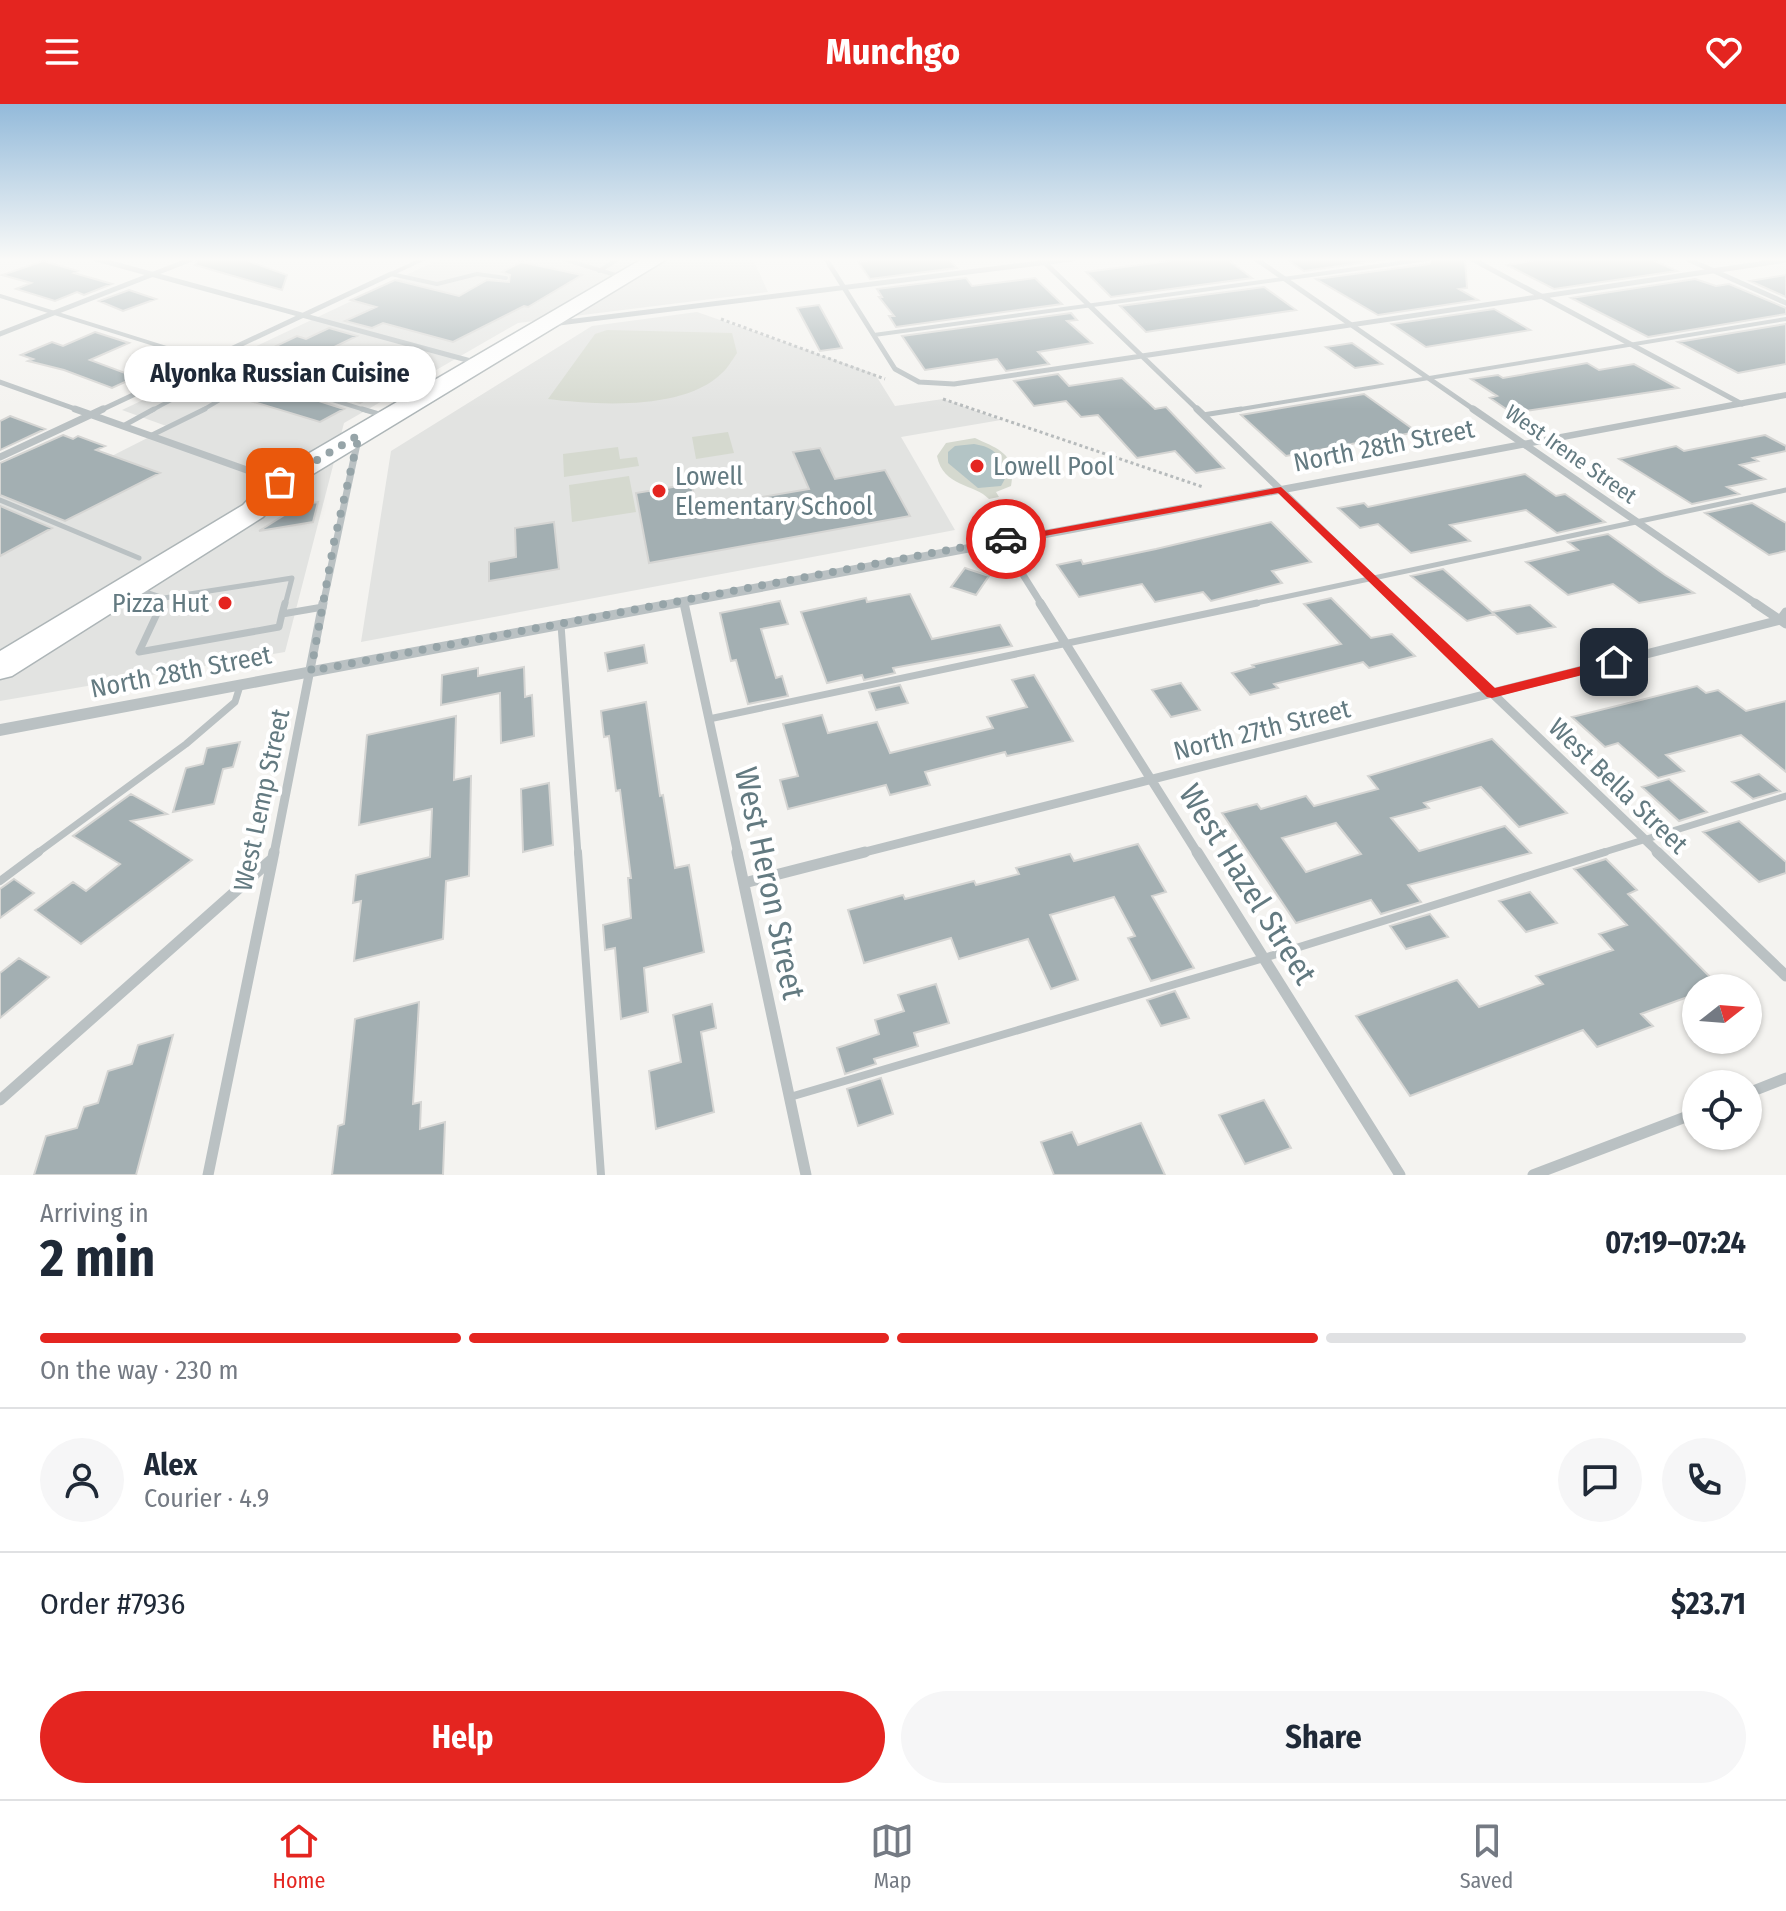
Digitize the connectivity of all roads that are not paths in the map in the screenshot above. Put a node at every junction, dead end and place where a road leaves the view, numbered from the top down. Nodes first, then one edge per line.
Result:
1 (41, 309) edge
2 (64, 309) edge
3 (280, 309) edge
4 (316, 309) edge
5 (567, 309) edge
6 (675, 309) edge
7 (857, 309) edge
8 (1060, 309) edge
9 (1093, 309) edge
10 (1328, 309) edge
11 (1457, 309) edge
12 (1565, 309) edge
13 (54, 313) junction
14 (303, 315) junction
15 (1786, 319) edge
16 (1350, 324) junction
17 (546, 325) junction
18 (0, 334) edge
19 (874, 335) junction
20 (1630, 344) junction
21 (1143, 355) junction
22 (207, 360) junction
23 (481, 363) junction
24 (1428, 378) junction
25 (0, 382) edge
26 (1786, 395) edge
27 (1742, 404) junction
28 (91, 415) junction
29 (1203, 415) junction
30 (389, 417) junction
31 (123, 426) junction
32 (359, 435) junction
33 (150, 436) junction
34 (1524, 444) junction
35 (0, 457) edge
36 (274, 487) junction
37 (1281, 490) junction
38 (1786, 490) edge
39 (0, 500) edge
40 (1638, 522) junction
41 (1001, 540) junction
42 (134, 572) junction
43 (1374, 579) junction
44 (164, 598) junction
45 (684, 602) junction
46 (323, 607) junction
47 (282, 614) junction
48 (1784, 619) edge
49 (561, 625) junction
50 (0, 644) edge
51 (1067, 644) junction
52 (0, 667) edge
53 (311, 671) junction
54 (241, 685) junction
55 (1492, 693) junction
56 (709, 719) junction
57 (0, 730) edge
58 (1152, 780) junction
59 (1786, 796) edge
60 (1644, 838) junction
61 (272, 858) junction
62 (0, 881) edge
63 (744, 883) junction
64 (1264, 958) junction
65 (1786, 976) edge
66 (1786, 1078) edge
67 (1762, 1087) edge
68 (790, 1097) junction
69 (0, 1100) edge
70 (1682, 1118) edge
71 (208, 1175) edge
72 (601, 1175) edge
73 (806, 1175) edge
74 (1400, 1175) edge
75 (1533, 1175) edge

1 - 13 lane
2 - 13 street
3 - 14 street
4 - 14 street
5 - 17 main road
6 - 17 street
7 - 19 street
8 - 19 lane
9 - 21 street, West Bella Street
10 - 16 street, West Irene Street
11 - 16 street
12 - 20 street
13 - 18 street
13 - 22 lane
14 - 22 street
14 - 23 street
15 - 20 lane
16 - 21 street
16 - 24 street, West Irene Street
17 - 23 main road
19 - 21 street
20 - 24 lane
20 - 27 street
21 - 29 street, West Bella Street
22 - 28 street
22 - 30 lane
23 - 30 main road
24 - 29 lane
24 - 34 street, West Irene Street
25 - 28 street
26 - 27 street, North 28th Street
27 - 34 street, North 28th Street
28 - 31 street
28 - 35 street
29 - 37 street, West Bella Street
30 - 32 main road
31 - 33 street
31 - 33 lane
32 - 36 main road
32 - 46 street, West Lemp Street
33 - 36 street
34 - 37 street, North 28th Street
34 - 40 street, West Irene Street
36 - 42 main road
37 - 41 street, North 28th Street
37 - 43 street, West Bella Street
38 - 40 lane
39 - 42 lane
40 - 43 lane
40 - 48 street, West Irene Street
41 - 45 street, North 28th Street
41 - 51 street, West Hazel Street
42 - 44 lane
42 - 50 main road
42 - 52 main road
43 - 51 lane
43 - 55 street, West Bella Street
44 - 47 lane
44 - 47 lane
45 - 49 street, North 28th Street
45 - 56 street, West Heron Street
46 - 47 lane
46 - 53 street, West Lemp Street
48 - 55 street, North 27th Street
49 - 53 street, North 28th Street
49 - 72 lane
51 - 56 lane
51 - 58 street, West Hazel Street
53 - 54 street, North 28th Street
53 - 61 street, West Lemp Street
54 - 57 street, North 28th Street
54 - 62 lane
55 - 58 street, North 27th Street
55 - 60 street, West Bella Street
56 - 63 street, West Heron Street
58 - 63 street, North 27th Street
58 - 64 street, West Hazel Street
59 - 60 lane
60 - 64 lane
60 - 65 street, West Bella Street
61 - 69 street
61 - 71 street, West Lemp Street
63 - 68 street, West Heron Street
64 - 68 lane
64 - 74 street, West Hazel Street
66 - 67 street
68 - 73 street, West Heron Street
70 - 75 street

